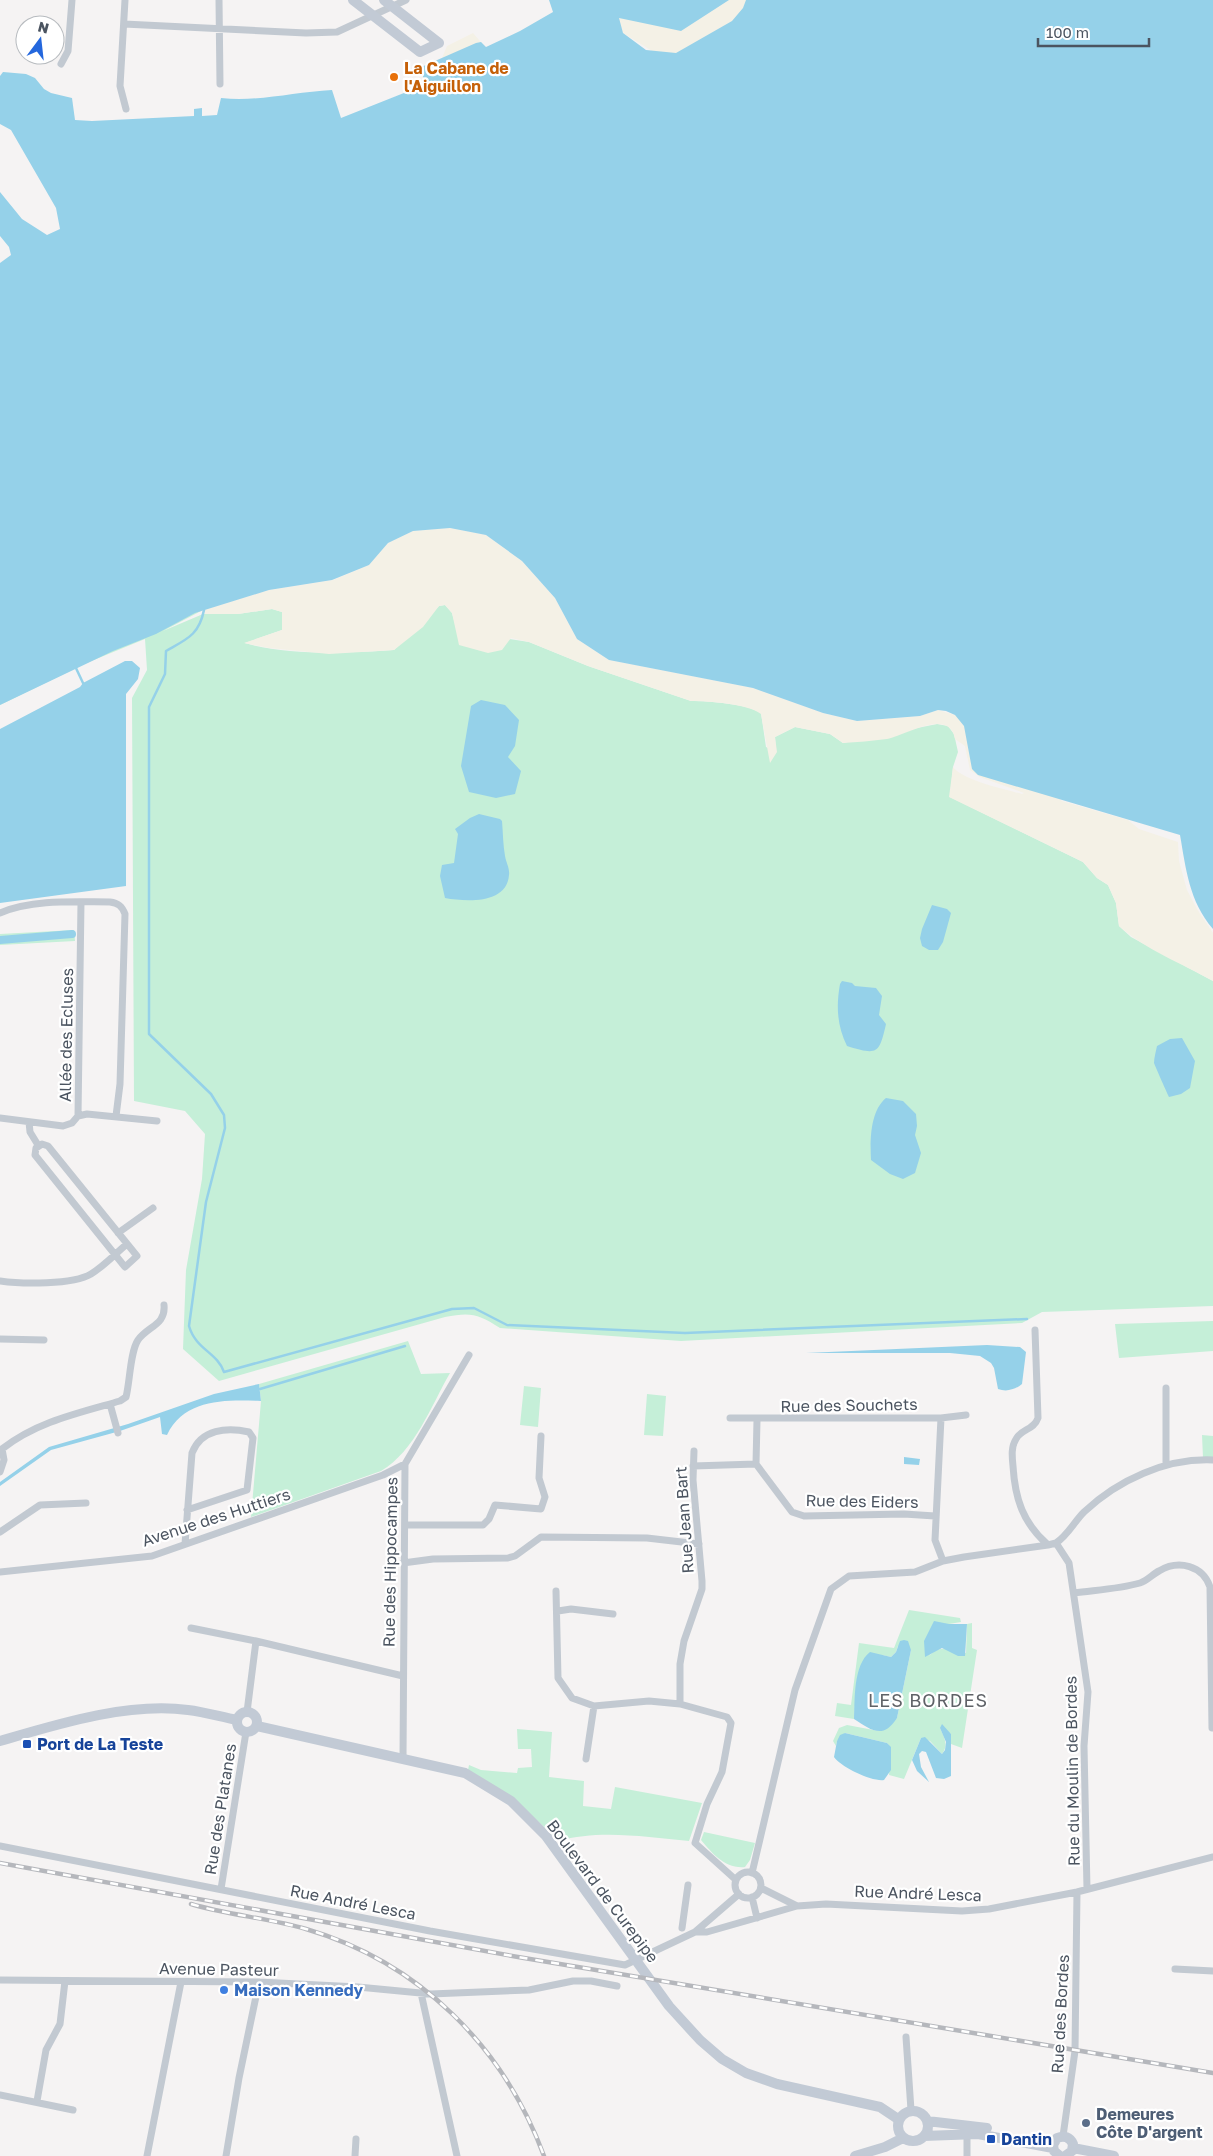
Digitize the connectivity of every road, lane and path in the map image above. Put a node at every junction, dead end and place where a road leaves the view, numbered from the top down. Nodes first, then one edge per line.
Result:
1 (72, 0) edge
2 (125, 0) edge
3 (219, 0) edge
4 (353, 0) edge
5 (406, 0) edge
6 (388, 3) edge
7 (372, 16) junction
8 (124, 24) junction
9 (219, 28) junction
10 (65, 57) edge
11 (220, 84) dead end
12 (126, 109) dead end
13 (81, 902) junction
14 (0, 912) edge
15 (78, 1116) junction
16 (116, 1116) junction
17 (0, 1118) edge
18 (157, 1121) dead end
19 (29, 1122) junction
20 (38, 1145) junction
21 (153, 1208) dead end
22 (118, 1233) junction
23 (127, 1244) junction
24 (115, 1254) junction
25 (0, 1281) edge
26 (164, 1305) dead end
27 (1035, 1330) dead end
28 (0, 1339) edge
29 (44, 1340) dead end
30 (469, 1355) dead end
31 (1166, 1388) dead end
32 (110, 1404) junction
33 (966, 1415) dead end
34 (730, 1418) dead end
35 (941, 1418) junction
36 (757, 1420) junction
37 (118, 1433) dead end
38 (541, 1436) dead end
39 (1, 1448) edge
40 (694, 1451) dead end
41 (1213, 1460) edge
42 (404, 1464) junction
43 (756, 1464) junction
44 (1166, 1465) junction
45 (693, 1466) junction
46 (0, 1472) edge
47 (86, 1503) dead end
48 (187, 1510) junction
49 (935, 1516) junction
50 (405, 1525) junction
51 (0, 1532) edge
52 (185, 1544) junction
53 (699, 1544) junction
54 (1052, 1544) junction
55 (943, 1561) junction
56 (403, 1563) junction
57 (0, 1572) edge
58 (556, 1592) dead end
59 (1074, 1593) junction
60 (558, 1611) junction
61 (613, 1614) dead end
62 (191, 1628) dead end
63 (256, 1641) junction
64 (403, 1676) junction
65 (680, 1704) junction
66 (594, 1706) junction
67 (246, 1712) junction
68 (237, 1720) junction
69 (257, 1726) junction
70 (1212, 1728) edge
71 (246, 1732) junction
72 (0, 1741) edge
73 (403, 1758) junction
74 (586, 1759) dead end
75 (0, 1846) edge
76 (1213, 1857) edge
77 (752, 1873) junction
78 (736, 1880) junction
79 (688, 1885) dead end
80 (761, 1888) junction
81 (221, 1889) junction
82 (1087, 1889) junction
83 (1077, 1892) junction
84 (739, 1894) junction
85 (752, 1898) junction
86 (797, 1906) junction
87 (757, 1918) junction
88 (682, 1928) dead end
89 (695, 1932) junction
90 (1175, 1969) dead end
91 (1213, 1971) edge
92 (0, 1980) edge
93 (65, 1981) junction
94 (181, 1982) junction
95 (259, 1982) junction
96 (617, 1986) dead end
97 (421, 1993) junction
98 (906, 2037) dead end
99 (0, 2096) edge
100 (37, 2101) junction
101 (73, 2110) dead end
102 (911, 2110) junction
103 (898, 2119) junction
104 (927, 2121) junction
105 (967, 2133) junction
106 (924, 2136) junction
107 (1063, 2136) junction
108 (902, 2138) junction
109 (356, 2139) dead end
110 (1053, 2145) junction
111 (1073, 2148) junction
112 (147, 2156) edge
113 (226, 2156) edge
114 (356, 2156) edge
115 (457, 2156) edge
116 (855, 2156) edge
117 (967, 2156) edge
118 (1060, 2156) edge
119 (1065, 2156) edge
120 (1114, 2156) edge

1 - 10 street
2 - 8 street
3 - 9 street
4 - 7 main road
5 - 6 street
6 - 7 street
6 - 7 main road
7 - 9 street
8 - 9 street
8 - 12 street
9 - 11 street
13 - 14 street
13 - 15 street, Allée des Ecluses
13 - 16 street
15 - 16 street
15 - 19 street, Allée des Ecluses
16 - 18 street
17 - 19 street, Allée des Ecluses
19 - 20 street
20 - 22 street
20 - 24 street
21 - 22 street
22 - 23 street
23 - 24 street
23 - 24 street
24 - 25 street
26 - 32 street
27 - 54 street, Rue du Moulin de Bordes
28 - 29 street
30 - 42 street, Rue des Hippocampes
31 - 44 street
32 - 37 street
32 - 39 street
33 - 35 street, Rue des Souchets
34 - 36 street, Rue des Souchets
35 - 36 street, Rue des Souchets
35 - 49 street, Rue des Souchets
36 - 43 street, Rue des Souchets
38 - 50 street
39 - 46 street
40 - 45 street, Rue Jean Bart
41 - 44 street
42 - 50 street, Rue des Hippocampes
42 - 52 street, Avenue des Huttiers
43 - 45 street
43 - 49 street, Rue des Eiders
44 - 54 street
45 - 53 street, Rue Jean Bart
47 - 51 street
48 - 48 street
48 - 52 street
49 - 55 street, Rue des Souchets
50 - 56 street, Rue des Hippocampes
52 - 57 street, Avenue des Huttiers
53 - 56 street
53 - 65 street, Rue Jean Bart
54 - 55 street
54 - 59 street, Rue du Moulin de Bordes
55 - 77 street
56 - 64 street, Rue des Hippocampes
58 - 60 street
59 - 70 street
59 - 82 street, Rue du Moulin de Bordes
60 - 61 street
60 - 66 street
62 - 63 street
63 - 64 street
63 - 67 street
64 - 73 street, Rue des Hippocampes
65 - 66 street
65 - 78 street
66 - 74 street
67 - 68 main road
67 - 69 main road
68 - 71 main road
68 - 72 main road
69 - 71 main road
69 - 73 main road, Boulevard de Curepipe
71 - 81 street, Rue des Platanes
73 - 103 main road, Boulevard de Curepipe
75 - 81 street, Rue André Lesca
76 - 82 street, Rue André Lesca
77 - 78 street
77 - 80 street
78 - 84 street
79 - 88 street
80 - 85 street
80 - 86 street
81 - 89 street, Rue André Lesca
82 - 83 street, Rue André Lesca
83 - 86 street, Rue André Lesca
83 - 107 street, Rue des Bordes
84 - 85 street
84 - 89 street, Rue André Lesca
85 - 87 street
86 - 87 street, Rue André Lesca
87 - 89 street, Rue André Lesca
90 - 91 street
92 - 93 street, Avenue Pasteur
93 - 94 street, Avenue Pasteur
93 - 100 street
94 - 95 street, Avenue Pasteur
94 - 112 street
95 - 97 street, Avenue Pasteur
95 - 113 street
96 - 97 street, Avenue Pasteur
97 - 115 street
98 - 102 street
99 - 100 street
100 - 101 street
102 - 103 main road
102 - 104 main road
103 - 108 main road
104 - 106 main road
104 - 110 main road
105 - 106 main road
105 - 110 main road
105 - 117 street
106 - 108 main road
107 - 110 main road
107 - 111 main road
108 - 116 main road
109 - 114 street
110 - 118 main road
111 - 119 main road
111 - 120 main road

